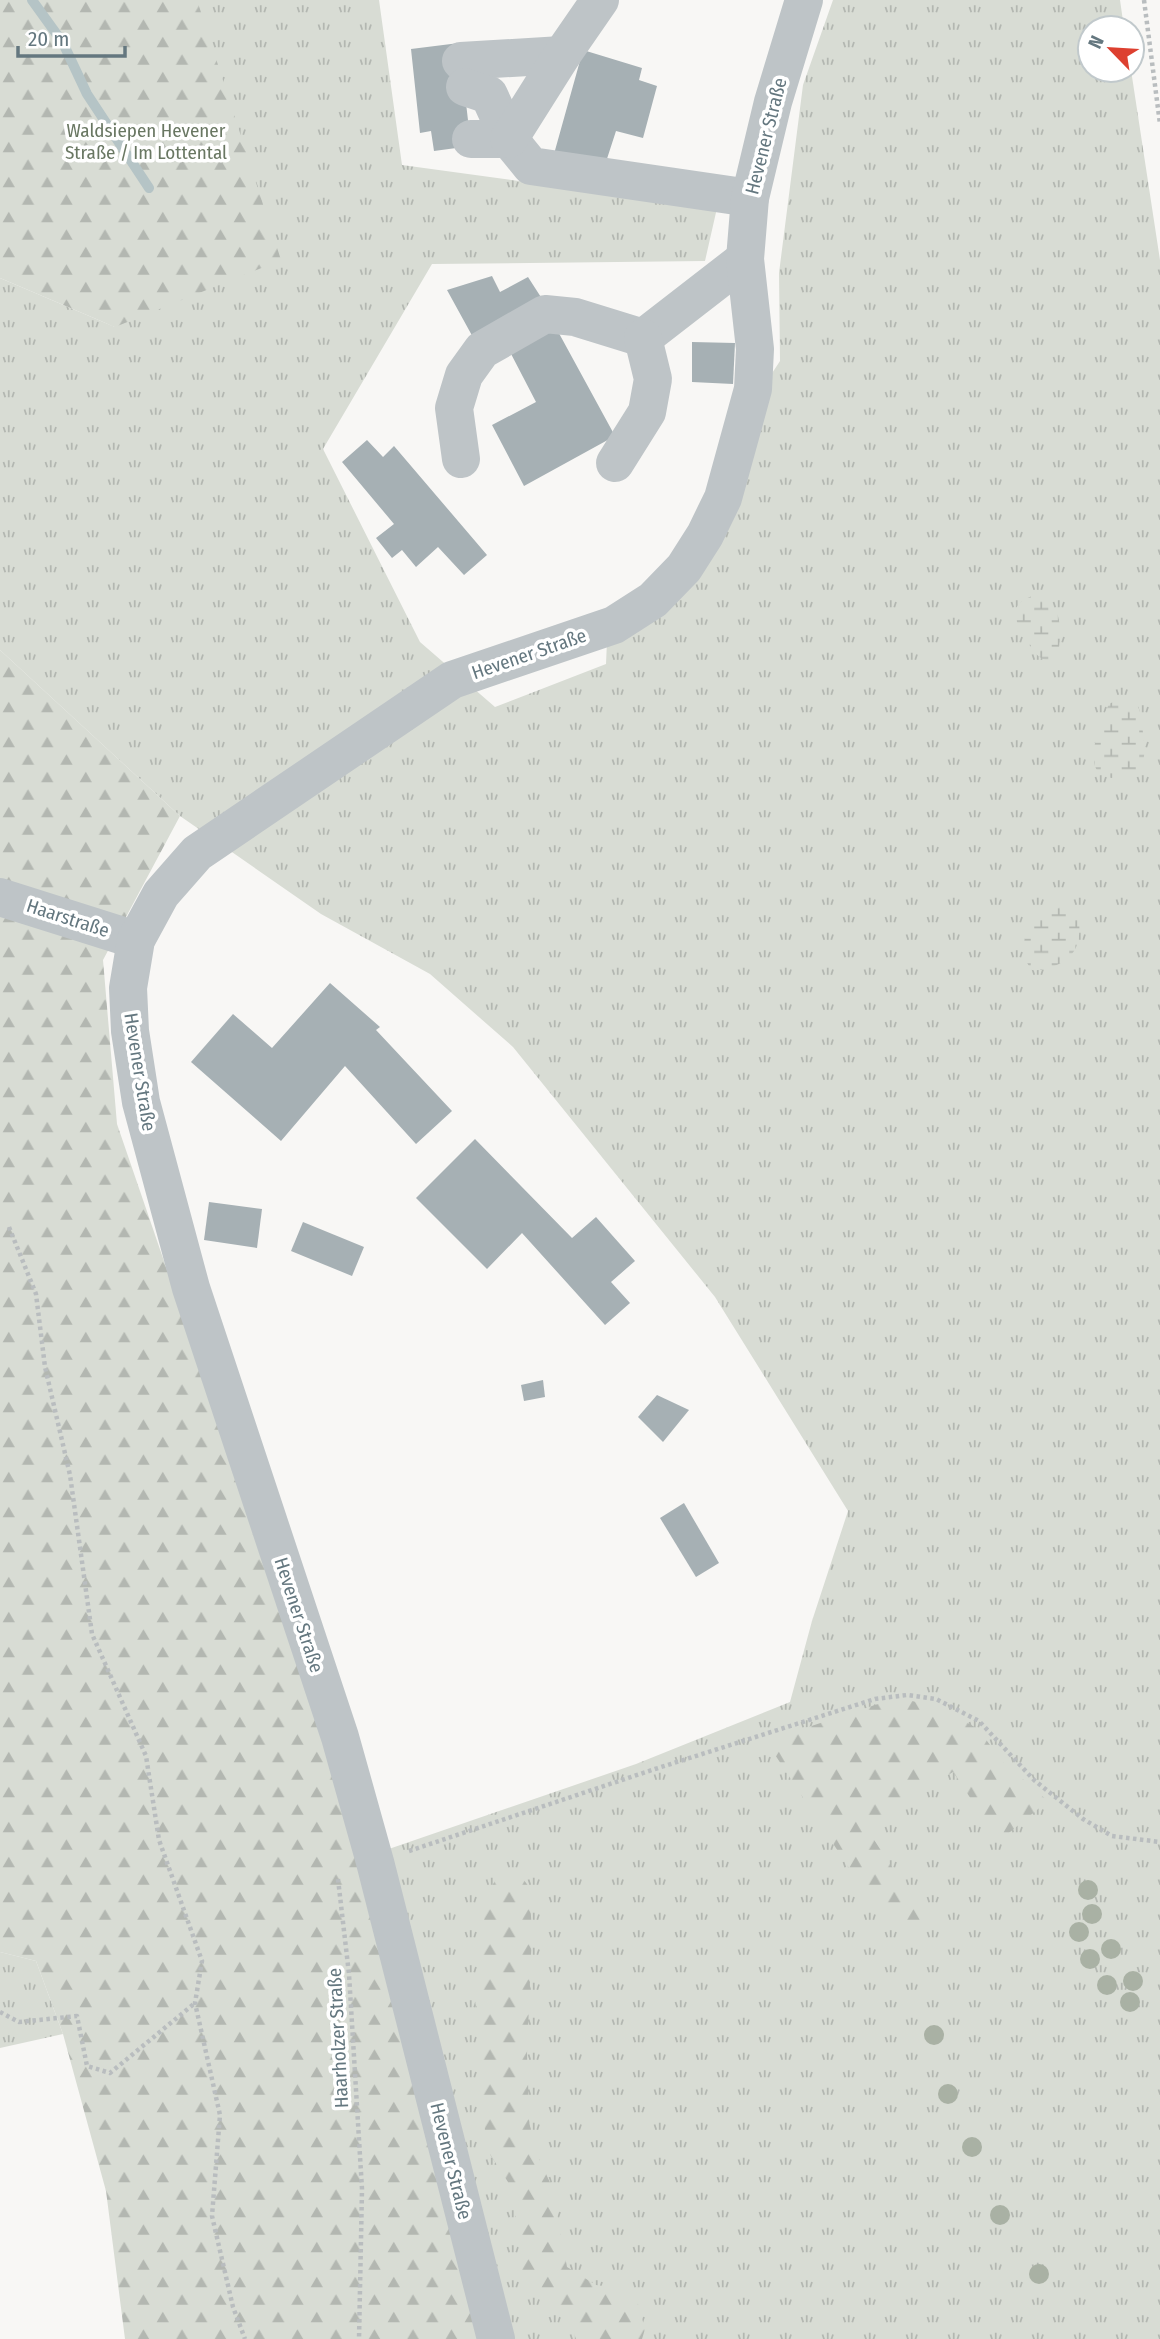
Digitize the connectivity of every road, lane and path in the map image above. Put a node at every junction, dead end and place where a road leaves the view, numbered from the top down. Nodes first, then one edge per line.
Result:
1 (600, 0) edge
2 (804, 0) edge
3 (1144, 0) edge
4 (562, 55) junction
5 (1160, 124) edge
6 (471, 138) dead end
7 (509, 139) junction
8 (750, 198) junction
9 (745, 259) junction
10 (643, 338) junction
11 (461, 459) dead end
12 (615, 463) dead end
13 (0, 897) edge
14 (136, 940) junction
15 (9, 1227) dead end
16 (1160, 1842) edge
17 (375, 1862) junction
18 (337, 1869) dead end
19 (195, 2003) junction
20 (0, 2011) edge
21 (245, 2339) edge
22 (359, 2339) edge
23 (496, 2339) edge

1 - 4 street
2 - 8 street, Hevener Straße
3 - 5 path
4 - 7 street
4 - 7 street
6 - 7 street
7 - 8 street
8 - 9 street, Hevener Straße
9 - 10 street
9 - 14 street, Hevener Straße
10 - 11 street
10 - 12 street
13 - 14 street, Haarstraße
14 - 17 street, Hevener Straße
15 - 19 path
16 - 17 path
17 - 23 street, Hevener Straße
18 - 22 path, Haarholzer Straße
19 - 20 path
19 - 21 path

